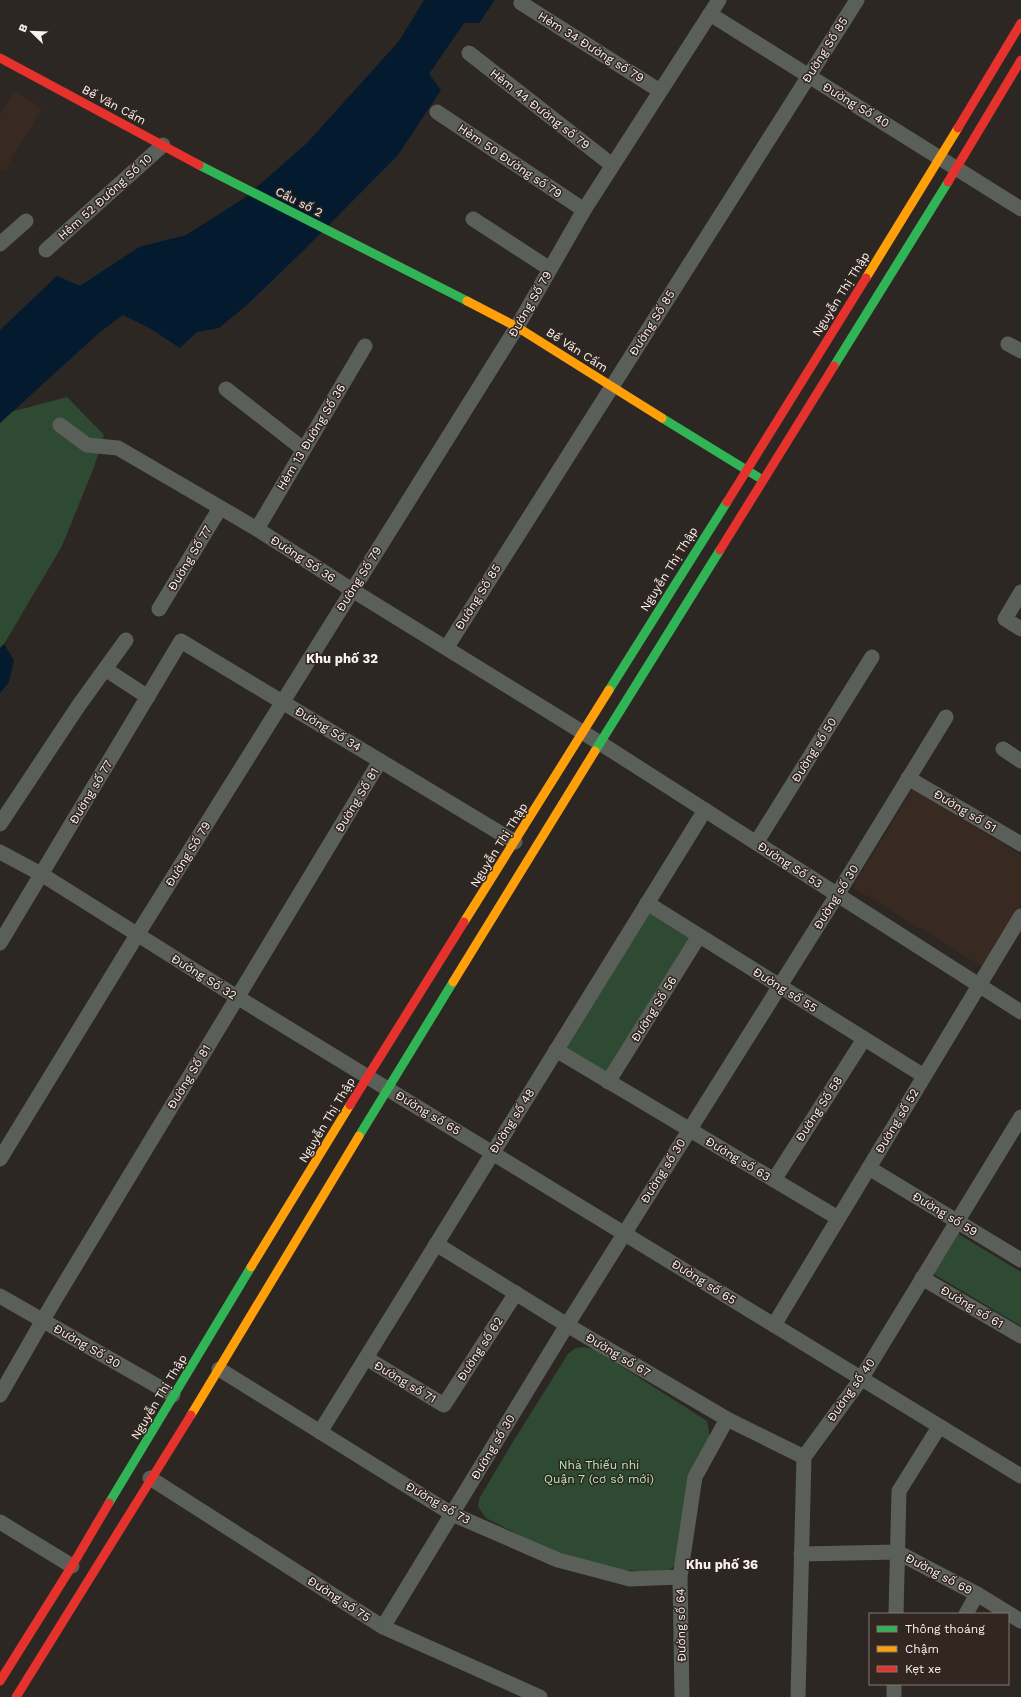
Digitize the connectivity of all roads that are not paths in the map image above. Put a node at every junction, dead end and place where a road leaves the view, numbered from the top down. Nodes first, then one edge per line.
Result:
1 (719, 0) edge
2 (857, 0) edge
3 (521, 3) dead end
4 (710, 14) junction
5 (1021, 23) edge
6 (469, 53) dead end
7 (0, 58) edge
8 (1021, 60) edge
9 (809, 76) junction
10 (660, 90) junction
11 (437, 112) dead end
12 (163, 145) junction
13 (941, 158) junction
14 (612, 165) junction
15 (957, 168) junction
16 (216, 174) joint
17 (1021, 209) edge
18 (584, 210) junction
19 (473, 219) dead end
20 (26, 221) dead end
21 (0, 244) edge
22 (46, 250) dead end
23 (370, 252) joint
24 (550, 269) junction
25 (517, 326) junction
26 (365, 346) dead end
27 (611, 387) junction
28 (226, 389) dead end
29 (60, 425) dead end
30 (303, 449) junction
31 (746, 469) junction
32 (764, 480) junction
33 (220, 508) junction
34 (257, 529) junction
35 (352, 590) junction
36 (1021, 592) edge
37 (159, 609) dead end
38 (1021, 629) edge
39 (126, 640) dead end
40 (181, 641) joint
41 (447, 647) junction
42 (872, 657) dead end
43 (105, 669) junction
44 (148, 697) junction
45 (283, 702) junction
46 (946, 717) dead end
47 (582, 732) junction
48 (600, 742) junction
49 (1003, 750) dead end
50 (380, 761) junction
51 (1021, 761) edge
52 (908, 778) junction
53 (705, 810) junction
54 (0, 824) edge
55 (515, 842) junction
56 (756, 842) junction
57 (1021, 844) edge
58 (0, 852) edge
59 (41, 874) junction
60 (837, 895) junction
61 (647, 903) junction
62 (1021, 916) edge
63 (137, 935) junction
64 (699, 936) junction
65 (0, 943) edge
66 (780, 986) junction
67 (979, 986) junction
68 (237, 997) junction
69 (1021, 1012) edge
70 (864, 1039) junction
71 (556, 1050) junction
72 (368, 1076) junction
73 (924, 1076) junction
74 (608, 1082) junction
75 (388, 1088) junction
76 (1021, 1117) edge
77 (689, 1129) junction
78 (493, 1153) junction
79 (0, 1159) edge
80 (869, 1168) junction
81 (774, 1180) junction
82 (838, 1218) junction
83 (957, 1221) junction
84 (624, 1233) junction
85 (436, 1244) junction
86 (1021, 1260) edge
87 (922, 1278) junction
88 (516, 1294) junction
89 (0, 1296) edge
90 (43, 1320) junction
91 (568, 1325) junction
92 (774, 1325) junction
93 (1021, 1336) edge
94 (366, 1358) junction
95 (219, 1369) junction
96 (861, 1379) junction
97 (0, 1395) edge
98 (173, 1395) junction
99 (444, 1405) joint
100 (727, 1419) junction
101 (940, 1426) junction
102 (320, 1432) junction
103 (804, 1457) junction
104 (1021, 1476) edge
105 (150, 1478) junction
106 (452, 1514) junction
107 (0, 1522) edge
108 (897, 1552) junction
109 (801, 1554) junction
110 (72, 1566) junction
111 (680, 1577) junction
112 (977, 1594) junction
113 (896, 1613) edge
114 (967, 1613) edge
115 (1008, 1613) edge
116 (1009, 1614) edge
117 (1021, 1621) edge
118 (383, 1627) junction
119 (0, 1681) edge
120 (894, 1685) edge
121 (16, 1697) edge
122 (540, 1697) edge
123 (682, 1697) edge
124 (798, 1697) edge
125 (894, 1697) edge

1 - 4 street, Đường Số 79
2 - 9 street, Đường Số 85
3 - 10 street, Hẻm 34 Đường số 79
4 - 9 street, Đường Số 40
4 - 10 street, Đường Số 79
5 - 13 main road, Nguyễn Thị Thập
6 - 14 street, Hẻm 44 Đường số 79
7 - 12 main road, Bế Văn Cấm
8 - 15 main road
9 - 13 street, Đường Số 40
9 - 27 street, Đường Số 85
10 - 14 street, Đường Số 79
11 - 18 street, Hẻm 50 Đường số 79
12 - 16 main road, Bế Văn Cấm
12 - 22 street, Hẻm 52 Đường Số 10
13 - 15 street, Đường Số 40
13 - 31 main road, Nguyễn Thị Thập
14 - 18 street, Đường Số 79
15 - 17 street, Đường Số 40
15 - 32 main road
16 - 23 main road, Cầu số 2
18 - 24 street, Đường Số 79
19 - 24 street
20 - 21 street
23 - 25 main road, Bế Văn Cấm
24 - 25 street, Đường Số 79
25 - 27 main road, Bế Văn Cấm
25 - 35 street, Đường Số 79
26 - 30 street, Hẻm 13 Đường Số 36
27 - 31 main road, Bế Văn Cấm
27 - 41 street, Đường Số 85
28 - 30 street
29 - 33 street, Đường Số 36
30 - 34 street, Hẻm 13 Đường Số 36
31 - 32 main road, Bế Văn Cấm
31 - 47 main road, Nguyễn Thị Thập
32 - 48 main road
33 - 34 street, Đường Số 36
33 - 37 street, Đường Số 77
34 - 35 street, Đường Số 36
35 - 41 street, Đường Số 36
35 - 45 street, Đường Số 79
36 - 38 street
39 - 43 street
40 - 44 street, Đường số 77
40 - 45 street, Đường Số 34
41 - 47 street, Đường Số 36
42 - 56 street, Đường số 50
43 - 44 street
43 - 54 street
44 - 59 street, Đường số 77
45 - 50 street, Đường Số 34
45 - 63 street, Đường Số 79
46 - 52 street, Đường số 30
47 - 48 street, Đường Số 36
47 - 55 main road, Nguyễn Thị Thập
48 - 53 street, Đường Số 53
48 - 75 main road
49 - 51 street
50 - 55 street, Đường Số 34
50 - 68 street, Đường Số 81
52 - 57 street, Đường số 51
52 - 60 street, Đường số 30
53 - 56 street, Đường Số 53
53 - 61 street, Đường số 48
55 - 72 main road, Nguyễn Thị Thập
56 - 60 street, Đường Số 53
58 - 59 street, Đường Số 32
59 - 63 street, Đường Số 32
59 - 65 street, Đường số 77
60 - 66 street, Đường số 30
60 - 67 street, Đường Số 53
61 - 64 street, Đường số 55
61 - 71 street, Đường số 48
62 - 67 street, Đường số 52
63 - 68 street, Đường Số 32
63 - 79 street, Đường Số 79
64 - 66 street, Đường số 55
64 - 74 street, Đường Số 56
66 - 70 street, Đường số 55
66 - 77 street, Đường số 30
67 - 69 street, Đường Số 53
67 - 73 street, Đường số 52
68 - 72 street, Đường Số 32
68 - 90 street, Đường Số 81
70 - 73 street, Đường số 55
70 - 81 street, Đường Số 58
71 - 74 street, Đường số 63
71 - 78 street, Đường số 48
72 - 75 street, Đường Số 32
72 - 98 main road, Nguyễn Thị Thập
73 - 80 street, Đường số 52
74 - 77 street, Đường số 63
75 - 78 street, Đường số 65
75 - 95 main road
76 - 83 street, Đường số 40
77 - 81 street, Đường số 63
77 - 84 street, Đường số 30
78 - 84 street, Đường số 65
78 - 85 street, Đường số 48
80 - 82 street, Đường số 52
80 - 83 street, Đường số 59
81 - 82 street, Đường số 63
82 - 92 street, Đường số 52
83 - 86 street, Đường số 59
83 - 87 street, Đường số 40
84 - 91 street, Đường số 30
84 - 92 street, Đường số 65
85 - 88 street, Đường số 67
85 - 94 street, Đường số 48
87 - 93 street, Đường số 61
87 - 96 street, Đường số 40
88 - 91 street, Đường số 67
88 - 99 street, Đường số 62
89 - 90 street, Đường Số 30
90 - 97 street, Đường Số 81
90 - 98 street, Đường Số 30
91 - 100 street, Đường số 67
91 - 106 street, Đường số 30
92 - 96 street, Đường số 65
94 - 99 street, Đường số 71
94 - 102 street, Đường số 48
95 - 102 street, Đường số 73
95 - 105 main road
96 - 101 street, Đường số 65
96 - 103 street, Đường số 40
98 - 110 main road, Nguyễn Thị Thập
100 - 103 street, Đường số 67
100 - 111 street, Đường số 64
101 - 104 street, Đường số 65
101 - 108 street
102 - 106 street, Đường số 73
103 - 109 street
105 - 118 street, Đường số 75
105 - 121 main road
106 - 111 street, Đường số 73
106 - 118 street, Đường số 30
107 - 110 street
108 - 109 street, Đường số 69
108 - 112 street, Đường số 69
108 - 113 street
109 - 124 street
110 - 119 main road, Nguyễn Thị Thập
111 - 123 street, Đường số 64
112 - 114 street
112 - 115 street, Đường số 69
116 - 117 street, Đường số 69
118 - 122 street, Đường số 75
120 - 125 street

